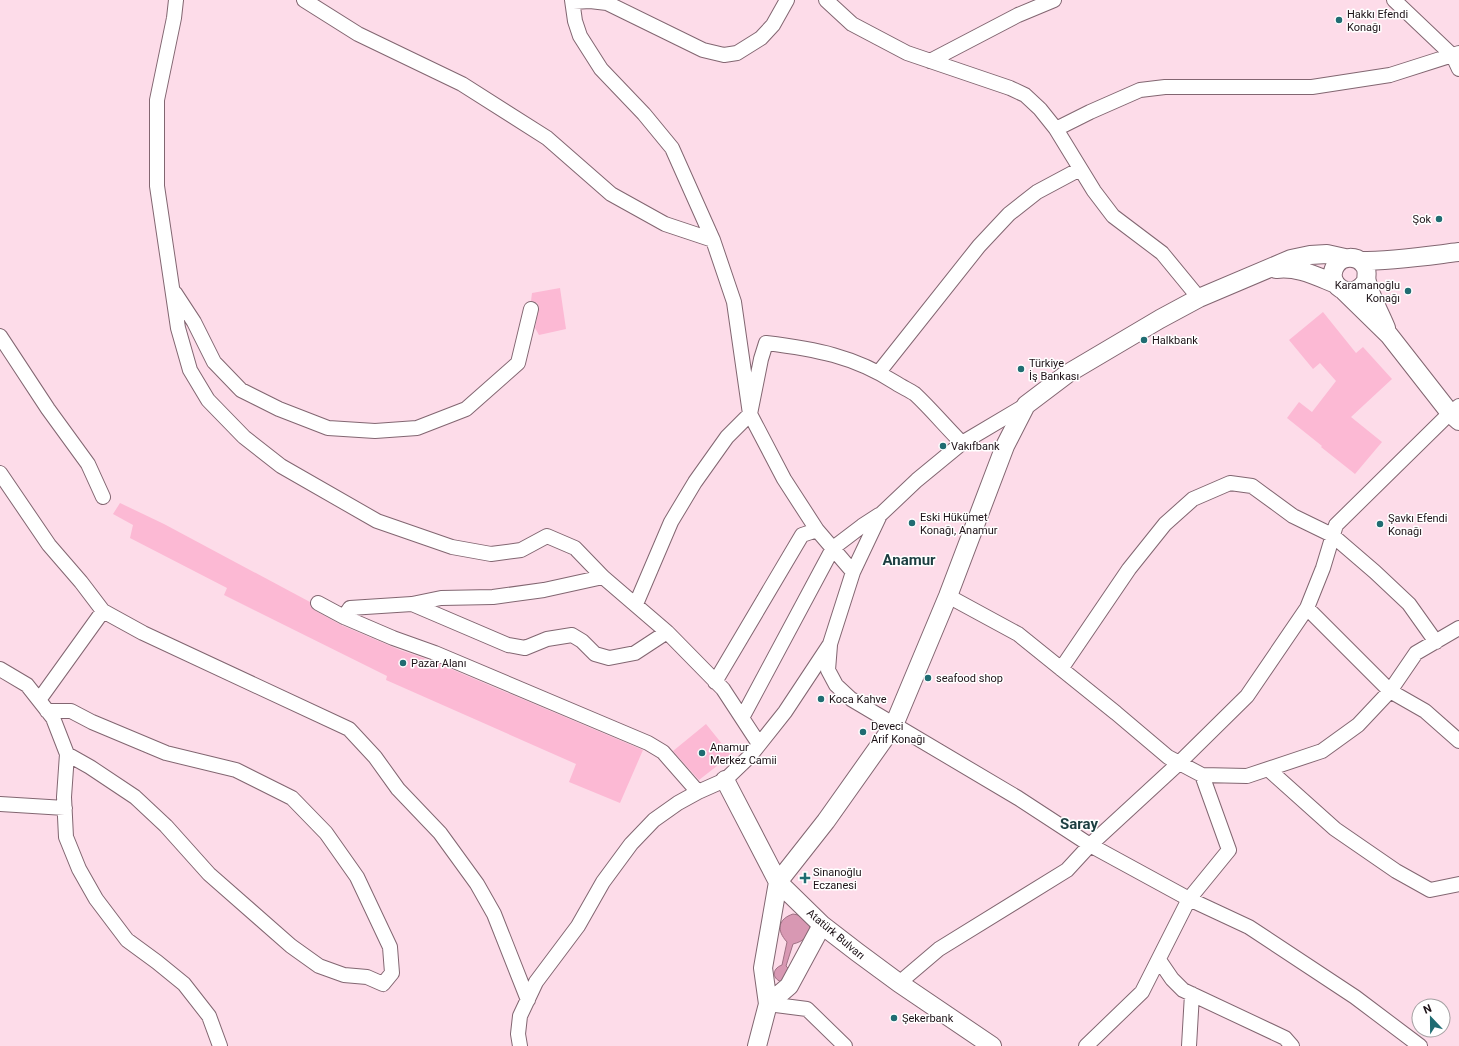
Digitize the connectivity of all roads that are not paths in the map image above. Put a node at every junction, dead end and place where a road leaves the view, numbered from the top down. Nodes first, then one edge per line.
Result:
1 (176, 0) edge
2 (304, 0) edge
3 (787, 0) edge
4 (826, 0) edge
5 (1054, 0) edge
6 (1394, 0) edge
7 (573, 1) edge
8 (1456, 54) edge
9 (930, 61) junction
10 (1459, 69) edge
11 (1056, 129) junction
12 (1080, 169) junction
13 (713, 240) junction
14 (1459, 252) edge
15 (1352, 259) junction
16 (1269, 270) junction
17 (1366, 281) junction
18 (1340, 288) junction
19 (172, 290) junction
20 (1199, 298) junction
21 (531, 309) dead end
22 (1389, 335) junction
23 (0, 336) edge
24 (879, 372) junction
25 (1026, 405) junction
26 (750, 414) junction
27 (1456, 414) edge
28 (962, 443) junction
29 (0, 473) edge
30 (103, 498) dead end
31 (880, 515) junction
32 (817, 530) junction
33 (1332, 535) junction
34 (833, 548) junction
35 (853, 572) junction
36 (603, 577) junction
37 (948, 596) junction
38 (318, 603) dead end
39 (412, 604) junction
40 (636, 604) junction
41 (1307, 608) junction
42 (103, 611) junction
43 (344, 616) junction
44 (1459, 628) edge
45 (668, 632) junction
46 (1436, 642) junction
47 (830, 644) junction
48 (0, 669) edge
49 (1061, 669) junction
50 (715, 682) junction
51 (1390, 691) junction
52 (38, 700) junction
53 (47, 711) junction
54 (742, 718) junction
55 (894, 725) junction
56 (1459, 741) edge
57 (759, 744) junction
58 (67, 754) junction
59 (1179, 763) junction
60 (1268, 769) junction
61 (1202, 775) junction
62 (725, 780) junction
63 (698, 792) junction
64 (0, 804) edge
65 (64, 808) junction
66 (1090, 845) junction
67 (778, 882) junction
68 (1459, 884) edge
69 (1189, 899) junction
70 (822, 925) junction
71 (1159, 960) junction
72 (899, 983) junction
73 (1192, 994) junction
74 (528, 1000) junction
75 (768, 1004) junction
76 (220, 1046) edge
77 (520, 1046) edge
78 (757, 1046) edge
79 (845, 1046) edge
80 (992, 1046) edge
81 (1086, 1046) edge
82 (1189, 1046) edge
83 (1292, 1046) edge
84 (1420, 1046) edge

1 - 19 street
2 - 13 street
3 - 7 street
4 - 9 street
5 - 9 street
6 - 8 street
7 - 13 street
8 - 10 street
8 - 11 street
9 - 11 street
11 - 12 street
12 - 20 street
12 - 24 street
13 - 26 street
14 - 15 street
15 - 16 street
15 - 17 street
15 - 18 street
16 - 18 street
16 - 20 street
17 - 18 street
17 - 22 street
18 - 22 street
19 - 21 street
19 - 36 street
20 - 25 street
22 - 27 street
23 - 30 street
24 - 26 street
24 - 28 street
25 - 28 street
25 - 37 street
26 - 32 street
26 - 40 street
27 - 33 street
28 - 31 street
29 - 42 street
31 - 34 street
31 - 35 street
32 - 34 street
32 - 50 street
33 - 41 street
33 - 46 street
33 - 49 street
34 - 35 street
34 - 54 street
35 - 47 street
36 - 39 street
36 - 40 street
37 - 49 street
37 - 55 street
38 - 43 street
39 - 43 street
39 - 45 street
40 - 45 street
41 - 51 street
41 - 59 street
42 - 52 street
42 - 74 street
43 - 63 street
44 - 46 street
45 - 50 street
46 - 51 street
47 - 55 street
47 - 57 street
48 - 52 street
49 - 59 street
50 - 54 street
51 - 56 street
51 - 60 street
52 - 53 street
53 - 58 street
53 - 58 street
54 - 57 street
55 - 66 street
55 - 67 street
57 - 62 street
58 - 65 street
59 - 61 street
59 - 66 street
60 - 61 street
60 - 68 street
61 - 69 street
62 - 63 street
62 - 67 street, Atatürk Bulvarı
63 - 74 street
64 - 65 street
65 - 76 street
66 - 69 street
66 - 72 street
67 - 70 street, Atatürk Bulvarı
67 - 75 street
69 - 71 street
69 - 84 street
70 - 72 street, Atatürk Bulvarı
70 - 75 street
71 - 73 street
71 - 81 street
72 - 80 street, Atatürk Bulvarı
73 - 82 street
73 - 83 street
74 - 77 street
75 - 78 street
75 - 79 street

